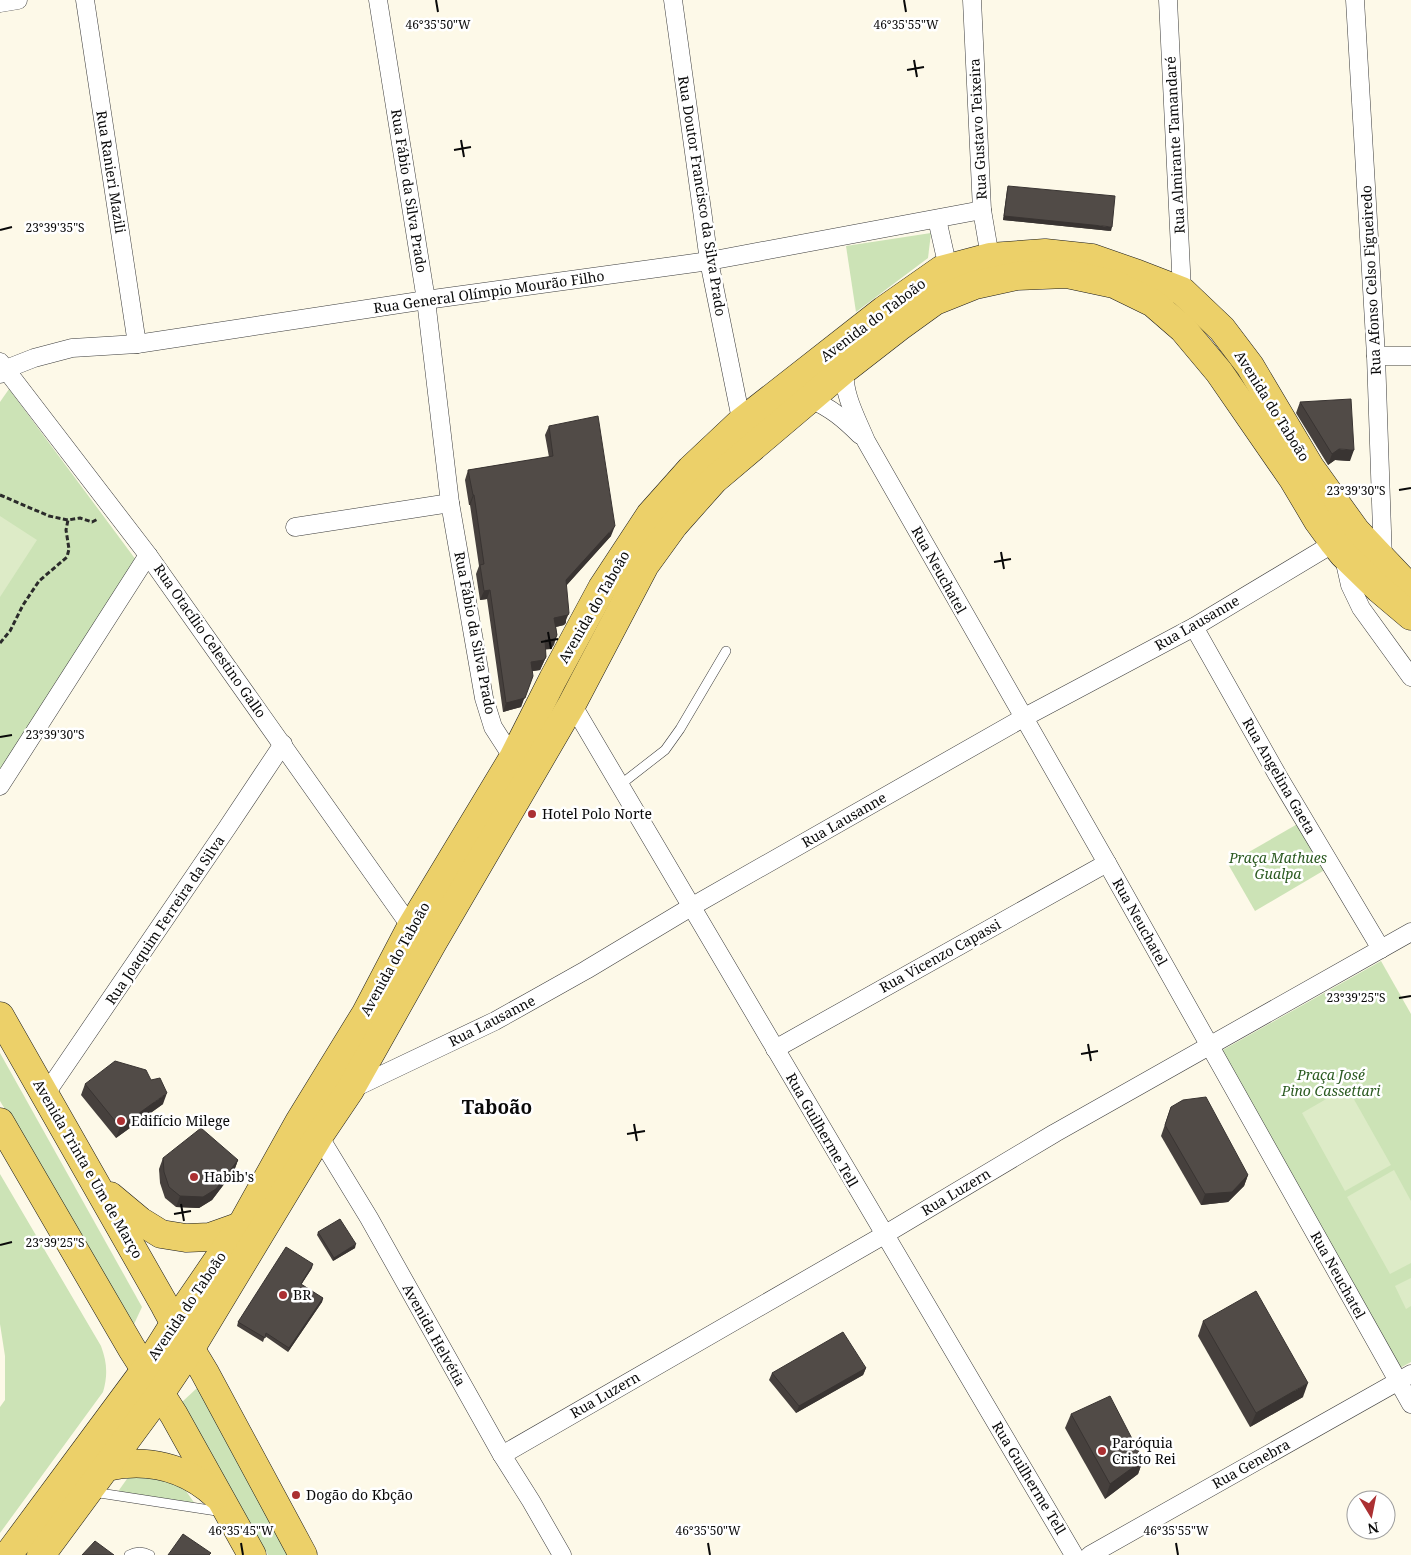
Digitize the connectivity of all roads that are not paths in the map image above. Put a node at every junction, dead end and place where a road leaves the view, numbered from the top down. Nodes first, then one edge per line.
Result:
1 (18, 0) edge
2 (85, 0) edge
3 (378, 0) edge
4 (673, 0) edge
5 (972, 0) edge
6 (1168, 0) edge
7 (1355, 0) edge
8 (0, 3) edge
9 (982, 210) junction
10 (937, 219) junction
11 (990, 257) junction
12 (709, 261) junction
13 (948, 268) junction
14 (1182, 291) junction
15 (426, 300) junction
16 (137, 344) junction
17 (1376, 356) junction
18 (1411, 356) edge
19 (2, 368) edge
20 (845, 369) junction
21 (810, 399) junction
22 (741, 422) junction
23 (866, 441) junction
24 (750, 449) junction
25 (450, 503) junction
26 (295, 527) dead end
27 (1338, 548) junction
28 (148, 555) junction
29 (1383, 560) junction
30 (1411, 589) edge
31 (1411, 616) edge
32 (1194, 627) junction
33 (726, 651) dead end
34 (1411, 677) edge
35 (572, 704) junction
36 (1023, 718) junction
37 (283, 744) junction
38 (513, 758) junction
39 (620, 785) junction
40 (0, 786) edge
41 (1107, 863) junction
42 (691, 907) junction
43 (411, 928) junction
44 (1411, 932) edge
45 (1381, 949) junction
46 (0, 1016) edge
47 (1208, 1045) junction
48 (775, 1049) junction
49 (350, 1090) junction
50 (46, 1095) junction
51 (0, 1122) edge
52 (309, 1129) junction
53 (96, 1184) junction
54 (241, 1226) junction
55 (884, 1235) junction
56 (174, 1324) junction
57 (191, 1348) junction
58 (145, 1370) junction
59 (1404, 1377) edge
60 (160, 1394) junction
61 (1411, 1404) edge
62 (502, 1455) junction
63 (106, 1467) junction
64 (88, 1492) junction
65 (225, 1507) junction
66 (8, 1555) edge
67 (41, 1555) edge
68 (129, 1555) edge
69 (150, 1555) edge
70 (252, 1555) edge
71 (303, 1555) edge
72 (562, 1555) edge
73 (1074, 1555) edge
74 (1090, 1555) edge

1 - 8 street
2 - 16 street, Rua Ranieri Mazili
3 - 15 street, Rua Fábio da Silva Prado
4 - 12 street, Rua Doutor Francisco da Silva Prado
5 - 9 street, Rua Gustavo Teixeira
6 - 14 street, Rua Almirante Tamandaré
7 - 17 street, Rua Afonso Celso Figueiredo
9 - 10 street, Rua General Olímpio Mourão Filho
9 - 11 street, Rua Gustavo Teixeira
10 - 12 street, Rua General Olímpio Mourão Filho
10 - 13 street
11 - 13 main road, Avenida do Taboão
11 - 14 main road, Avenida do Taboão
12 - 15 street, Rua General Olímpio Mourão Filho
12 - 22 street, Rua Doutor Francisco da Silva Prado
13 - 22 main road, Avenida do Taboão
14 - 29 main road, Avenida do Taboão
15 - 16 street, Rua General Olímpio Mourão Filho
15 - 25 street, Rua Fábio da Silva Prado
16 - 19 street, Rua General Olímpio Mourão Filho
17 - 18 street
17 - 29 street, Rua Afonso Celso Figueiredo
19 - 28 street, Rua Otacílio Celestino Gallo
20 - 21 main road, Avenida do Taboão
20 - 23 street, Rua Neuchatel
20 - 27 main road, Avenida do Taboão
21 - 23 street, Rua Neuchatel
21 - 24 main road, Avenida do Taboão
22 - 24 street, Rua Doutor Francisco da Silva Prado
22 - 38 main road, Avenida do Taboão
23 - 36 street, Rua Neuchatel
24 - 35 main road, Avenida do Taboão
25 - 26 street
25 - 38 street, Rua Fábio da Silva Prado
27 - 31 main road, Avenida do Taboão
27 - 32 street, Rua Lausanne
27 - 34 street
28 - 37 street, Rua Otacílio Celestino Gallo
28 - 40 street
29 - 30 main road, Avenida do Taboão
32 - 36 street, Rua Lausanne
32 - 45 street, Rua Angelina Gaeta
33 - 39 lane
35 - 39 street, Rua Guilherme Tell
35 - 49 main road, Avenida do Taboão
36 - 41 street, Rua Neuchatel
36 - 42 street, Rua Lausanne
37 - 43 street, Rua Otacílio Celestino Gallo
37 - 50 street, Rua Joaquim Ferreira da Silva
38 - 43 main road, Avenida do Taboão
39 - 42 street, Rua Guilherme Tell
41 - 47 street, Rua Neuchatel
41 - 48 street, Rua Vicenzo Capassi
42 - 48 street, Rua Guilherme Tell
42 - 49 street, Rua Lausanne
43 - 52 main road, Avenida do Taboão
44 - 45 street, Rua Luzern
45 - 47 street, Rua Luzern
46 - 50 main road, Avenida Trinta e Um de Março
47 - 55 street, Rua Luzern
47 - 59 street, Rua Neuchatel
48 - 55 street, Rua Guilherme Tell
49 - 52 main road, Avenida do Taboão
50 - 53 main road, Avenida Trinta e Um de Março
51 - 58 main road
52 - 54 main road, Avenida do Taboão
52 - 57 main road, Avenida do Taboão
52 - 62 street, Avenida Helvétia
53 - 54 main road
53 - 56 main road, Avenida Trinta e Um de Março
54 - 56 main road, Avenida do Taboão
55 - 62 street, Rua Luzern
55 - 73 street, Rua Guilherme Tell
56 - 57 main road, Avenida Trinta e Um de Março
56 - 58 main road, Avenida do Taboão
57 - 60 main road, Avenida do Taboão
57 - 71 main road, Avenida Trinta e Um de Março
58 - 60 main road
58 - 66 main road, Avenida do Taboão
59 - 61 street, Rua Neuchatel
59 - 74 street, Rua Genebra
60 - 63 main road, Avenida do Taboão
60 - 65 main road
62 - 72 street, Avenida Helvétia
63 - 64 main road, Avenida do Taboão
63 - 65 main road
64 - 65 lane
64 - 67 main road, Avenida do Taboão
65 - 70 main road
68 - 69 lane

